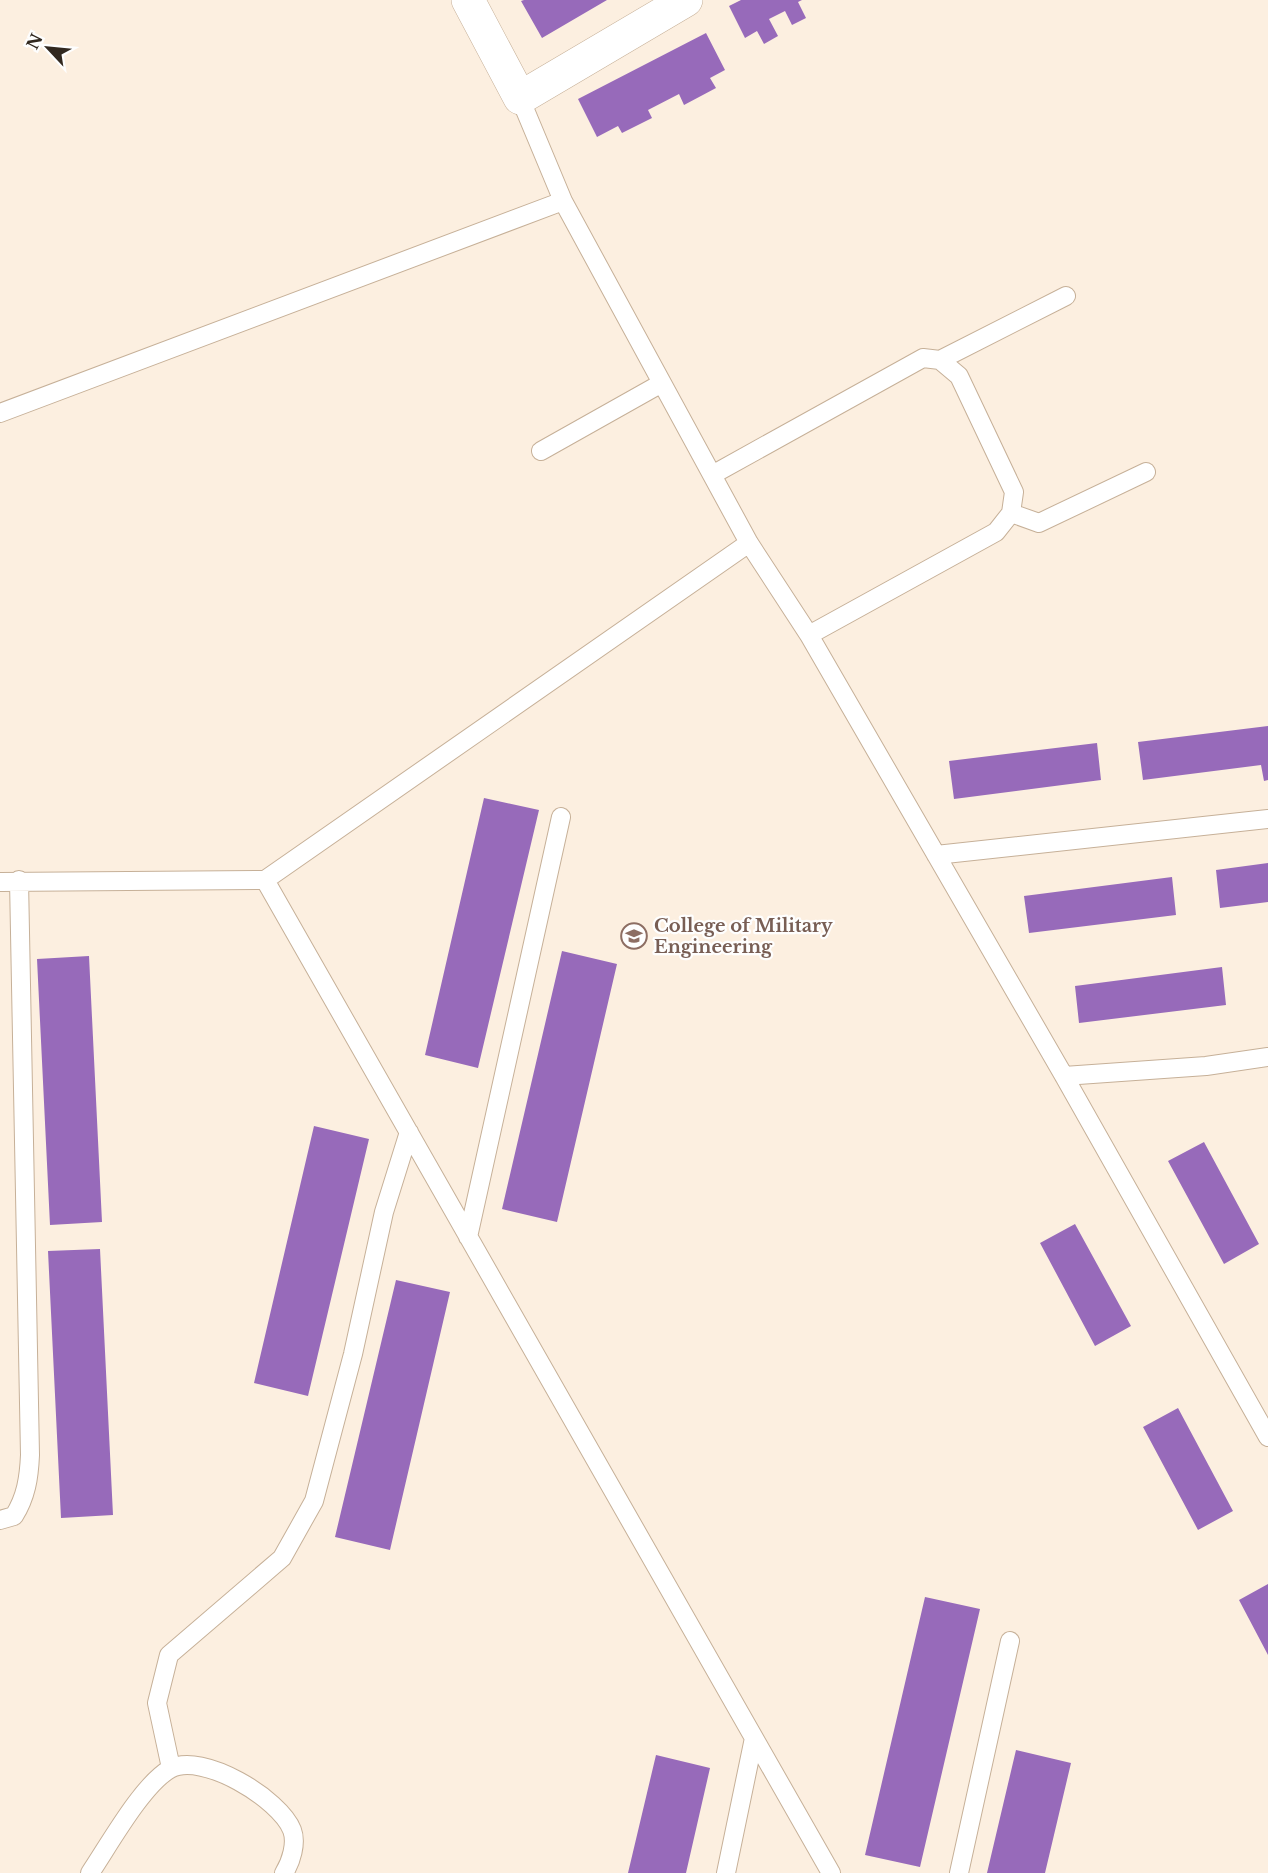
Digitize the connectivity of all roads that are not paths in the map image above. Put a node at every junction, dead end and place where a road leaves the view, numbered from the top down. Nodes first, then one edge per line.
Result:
1 (468, 0) edge
2 (686, 0) edge
3 (520, 98) junction
4 (563, 201) junction
5 (1066, 296) dead end
6 (940, 360) junction
7 (662, 383) junction
8 (0, 413) edge
9 (542, 452) dead end
10 (1146, 472) dead end
11 (712, 475) junction
12 (1011, 513) junction
13 (749, 543) junction
14 (809, 635) junction
15 (561, 817) dead end
16 (1268, 819) edge
17 (936, 855) junction
18 (19, 880) junction
19 (265, 880) junction
20 (0, 882) edge
21 (1268, 1057) edge
22 (1064, 1076) junction
23 (409, 1132) junction
24 (468, 1237) junction
25 (1268, 1437) edge
26 (0, 1520) edge
27 (1010, 1641) dead end
28 (754, 1738) junction
29 (171, 1768) junction
30 (90, 1873) edge
31 (284, 1873) edge
32 (726, 1873) edge
33 (831, 1873) edge
34 (959, 1873) edge

1 - 3 street
2 - 3 street
3 - 4 lane
4 - 7 lane
4 - 8 lane
5 - 6 lane
6 - 11 lane
6 - 12 lane
7 - 9 lane
7 - 11 lane
10 - 12 lane
11 - 13 lane
12 - 14 lane
13 - 14 lane
13 - 19 lane
14 - 17 lane
15 - 24 lane
16 - 17 lane
17 - 22 lane
18 - 19 lane
18 - 20 lane
18 - 26 lane
19 - 23 lane
21 - 22 lane
22 - 25 lane
23 - 24 lane
23 - 29 lane
24 - 28 lane
27 - 34 lane
28 - 32 lane
28 - 33 lane
29 - 30 lane
29 - 31 lane

